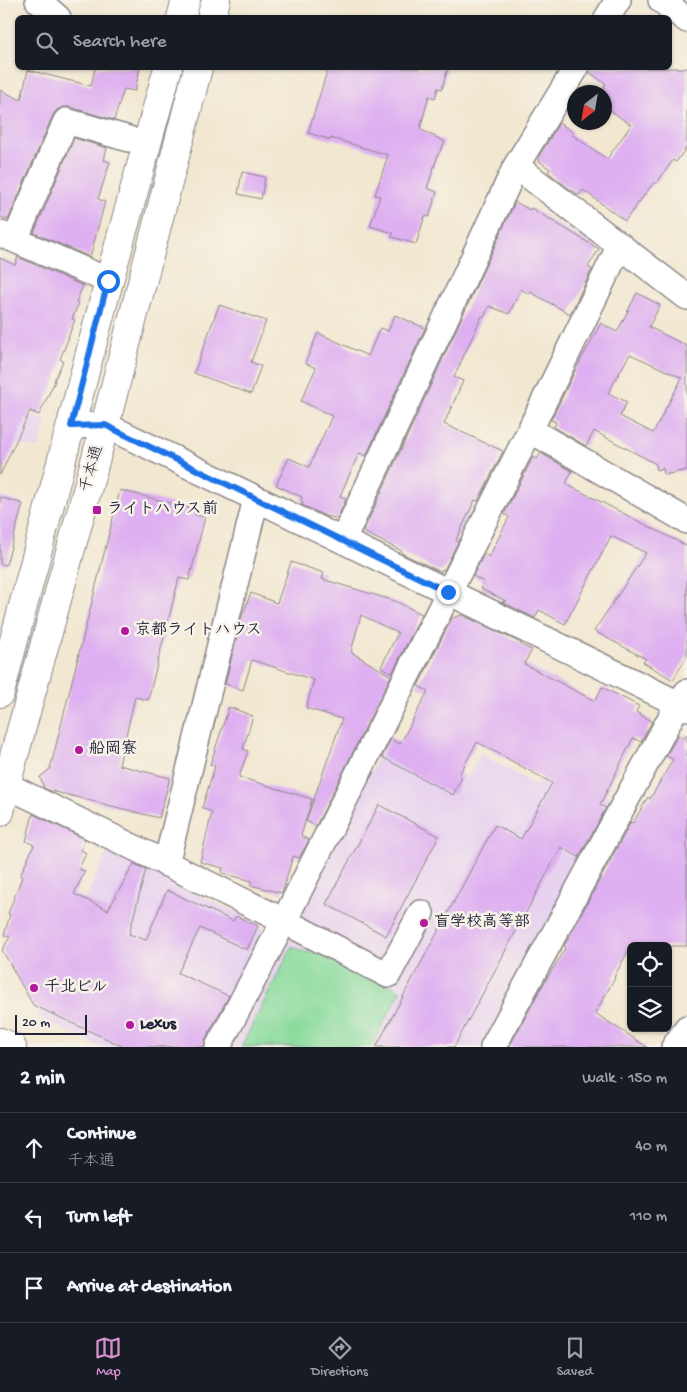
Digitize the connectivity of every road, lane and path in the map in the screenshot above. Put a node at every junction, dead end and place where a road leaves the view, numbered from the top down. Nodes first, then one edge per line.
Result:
1 (186, 0) edge
2 (216, 0) edge
3 (618, 0) edge
4 (182, 15) edge
5 (212, 15) edge
6 (609, 15) edge
7 (167, 70) edge
8 (197, 70) edge
9 (575, 70) edge
10 (129, 139) dead end
11 (516, 166) junction
12 (7, 237) edge
13 (620, 245) junction
14 (108, 281) junction
15 (687, 297) edge
16 (105, 425) junction
17 (71, 426) junction
18 (530, 430) junction
19 (256, 499) junction
20 (687, 521) edge
21 (343, 540) junction
22 (448, 592) junction
23 (0, 693) edge
24 (684, 701) edge
25 (6, 786) junction
26 (0, 812) edge
27 (166, 864) junction
28 (421, 913) dead end
29 (284, 921) junction
30 (687, 1028) edge
31 (0, 1042) edge
32 (12, 1047) edge
33 (218, 1047) edge
34 (493, 1047) edge
35 (674, 1047) edge

1 - 4 main road
2 - 5 main road
3 - 6 street
7 - 14 main road, 千本通
8 - 16 main road, 千本通
9 - 11 street
10 - 12 street
11 - 13 street
11 - 21 street
12 - 14 street
13 - 15 street
13 - 18 street
14 - 17 main road, 千本通
16 - 17 street
16 - 19 street
16 - 25 main road, 千本通
17 - 23 main road, 千本通
18 - 20 street
18 - 22 street
19 - 21 street
19 - 27 street
21 - 22 street
22 - 24 street
22 - 29 street
24 - 34 street
25 - 26 main road, 千本通
25 - 27 street
27 - 29 street
28 - 29 street
29 - 33 street
30 - 35 street
31 - 32 main road

